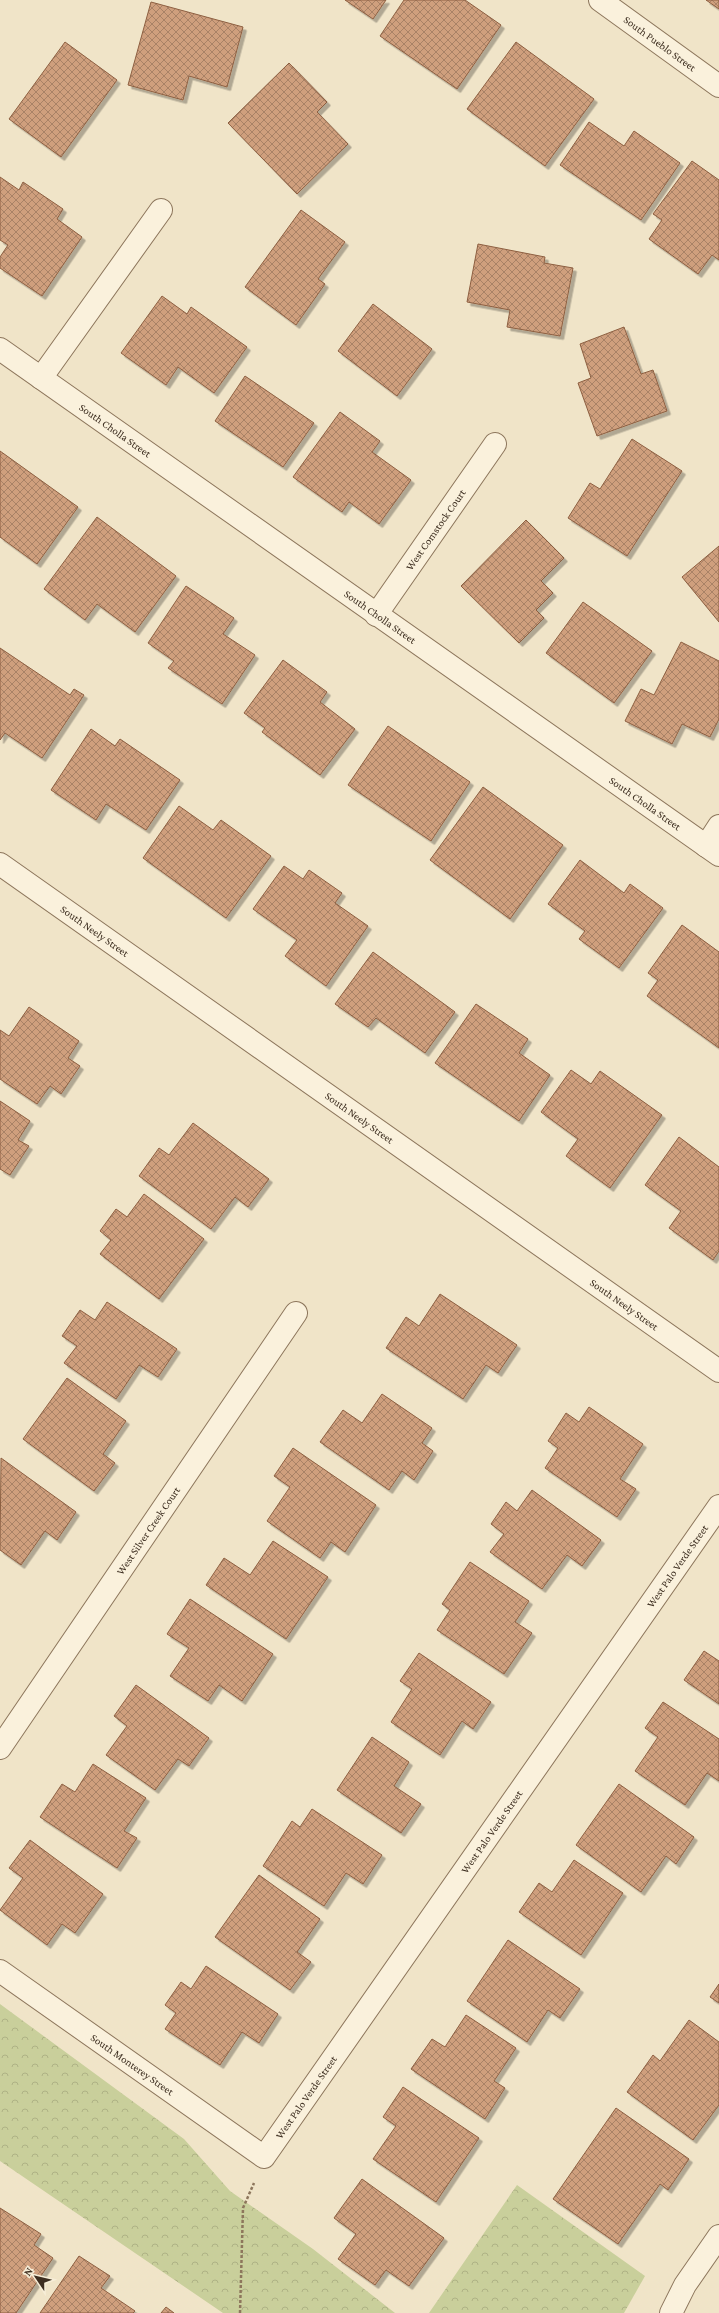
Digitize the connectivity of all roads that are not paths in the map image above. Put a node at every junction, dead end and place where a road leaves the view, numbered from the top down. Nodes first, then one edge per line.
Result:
1 (600, 0) edge
2 (719, 86) edge
3 (161, 210) dead end
4 (0, 349) edge
5 (42, 378) junction
6 (495, 444) dead end
7 (376, 615) junction
8 (719, 826) edge
9 (712, 851) edge
10 (0, 864) edge
11 (296, 1313) dead end
12 (719, 1371) edge
13 (719, 1506) edge
14 (0, 1748) edge
15 (0, 1971) edge
16 (264, 2157) joint
17 (719, 2236) edge
18 (671, 2313) edge

1 - 2 street, South Pueblo Street
3 - 5 street
4 - 5 street, South Cholla Street
5 - 7 street, South Cholla Street
6 - 7 street, West Comstock Court
7 - 9 street, South Cholla Street
8 - 9 street
10 - 12 street, South Neely Street
11 - 14 street, West Silver Creek Court
13 - 16 street, West Palo Verde Street
15 - 16 street, South Monterey Street
17 - 18 street

